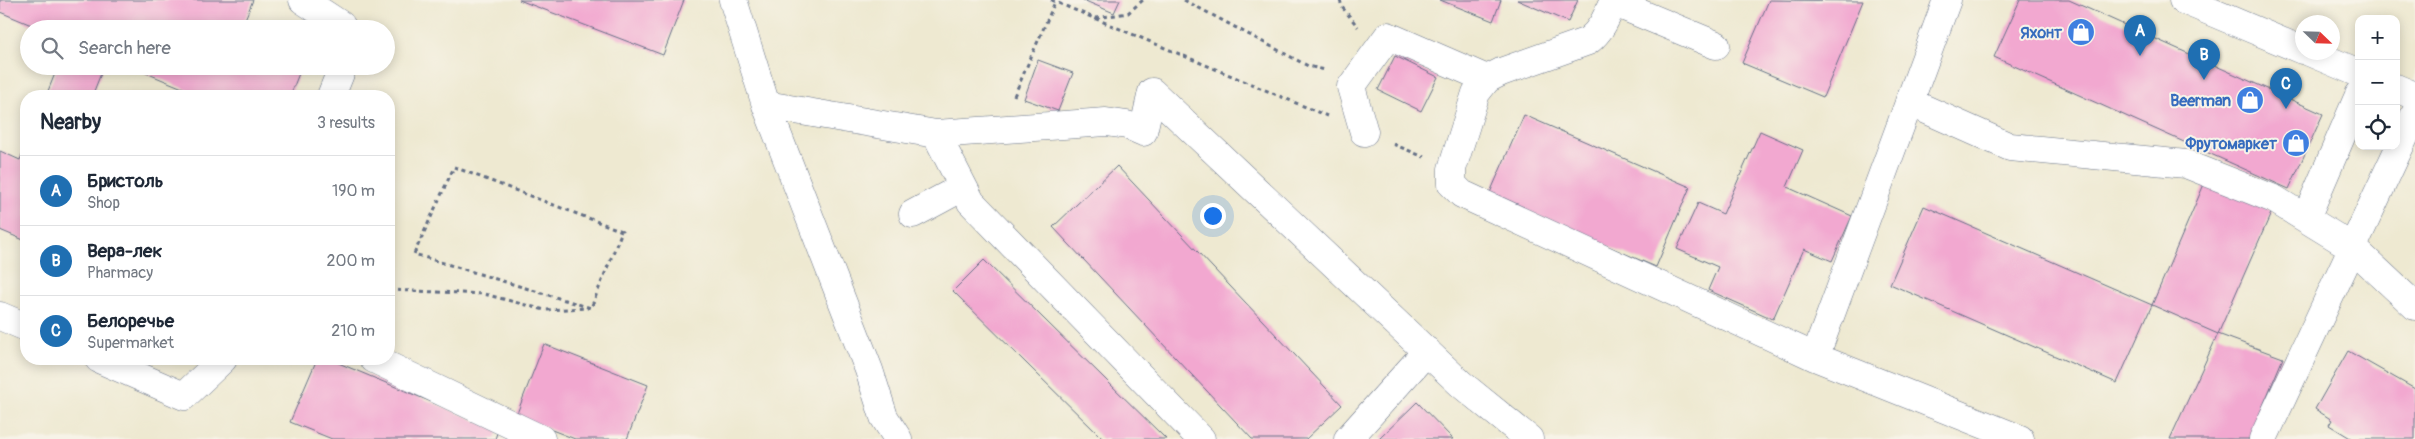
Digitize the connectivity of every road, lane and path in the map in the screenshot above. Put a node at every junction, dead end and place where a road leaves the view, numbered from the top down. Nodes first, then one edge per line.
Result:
1 (303, 0) edge
2 (733, 0) edge
3 (1143, 0) edge
4 (1184, 0) edge
5 (1947, 0) edge
6 (2182, 0) edge
7 (1053, 1) edge
8 (1614, 1) edge
9 (1095, 18) junction
10 (333, 20) edge
11 (1716, 45) dead end
12 (2295, 47) edge
13 (2328, 60) edge
14 (2355, 71) edge
15 (339, 75) edge
16 (1358, 78) junction
17 (1487, 79) junction
18 (333, 90) edge
19 (2400, 90) edge
20 (2415, 96) edge
21 (1909, 102) junction
22 (2355, 104) edge
23 (766, 105) junction
24 (2415, 114) edge
25 (1000, 129) junction
26 (1364, 132) junction
27 (936, 134) junction
28 (1452, 169) junction
29 (963, 187) junction
30 (913, 214) dead end
31 (2306, 218) junction
32 (2352, 248) junction
33 (395, 290) edge
34 (2415, 306) edge
35 (591, 308) junction
36 (0, 316) edge
37 (20, 325) edge
38 (1427, 351) junction
39 (1815, 357) junction
40 (113, 365) edge
41 (217, 365) edge
42 (387, 365) edge
43 (541, 439) edge
44 (898, 439) edge
45 (1201, 439) edge
46 (1348, 439) edge
47 (1529, 439) edge
48 (2020, 439) edge
49 (2263, 439) edge

1 - 10 lane
2 - 23 lane
3 - 9 path
4 - 16 path
5 - 21 lane
6 - 12 lane
7 - 9 path
7 - 25 path
8 - 11 lane
8 - 17 lane
9 - 26 path
13 - 14 lane
15 - 18 lane
16 - 17 lane
16 - 26 lane
17 - 28 lane
19 - 20 lane
21 - 31 lane
21 - 39 lane
22 - 31 lane
23 - 27 lane
23 - 44 lane
24 - 32 lane
25 - 27 lane
25 - 38 lane
26 - 28 path
27 - 29 lane
28 - 39 lane
29 - 30 lane
29 - 45 lane
31 - 32 lane
32 - 34 lane
32 - 49 lane
33 - 35 path
35 - 35 path
36 - 37 lane
38 - 46 lane
38 - 47 lane
39 - 48 lane
40 - 41 lane
42 - 43 lane

